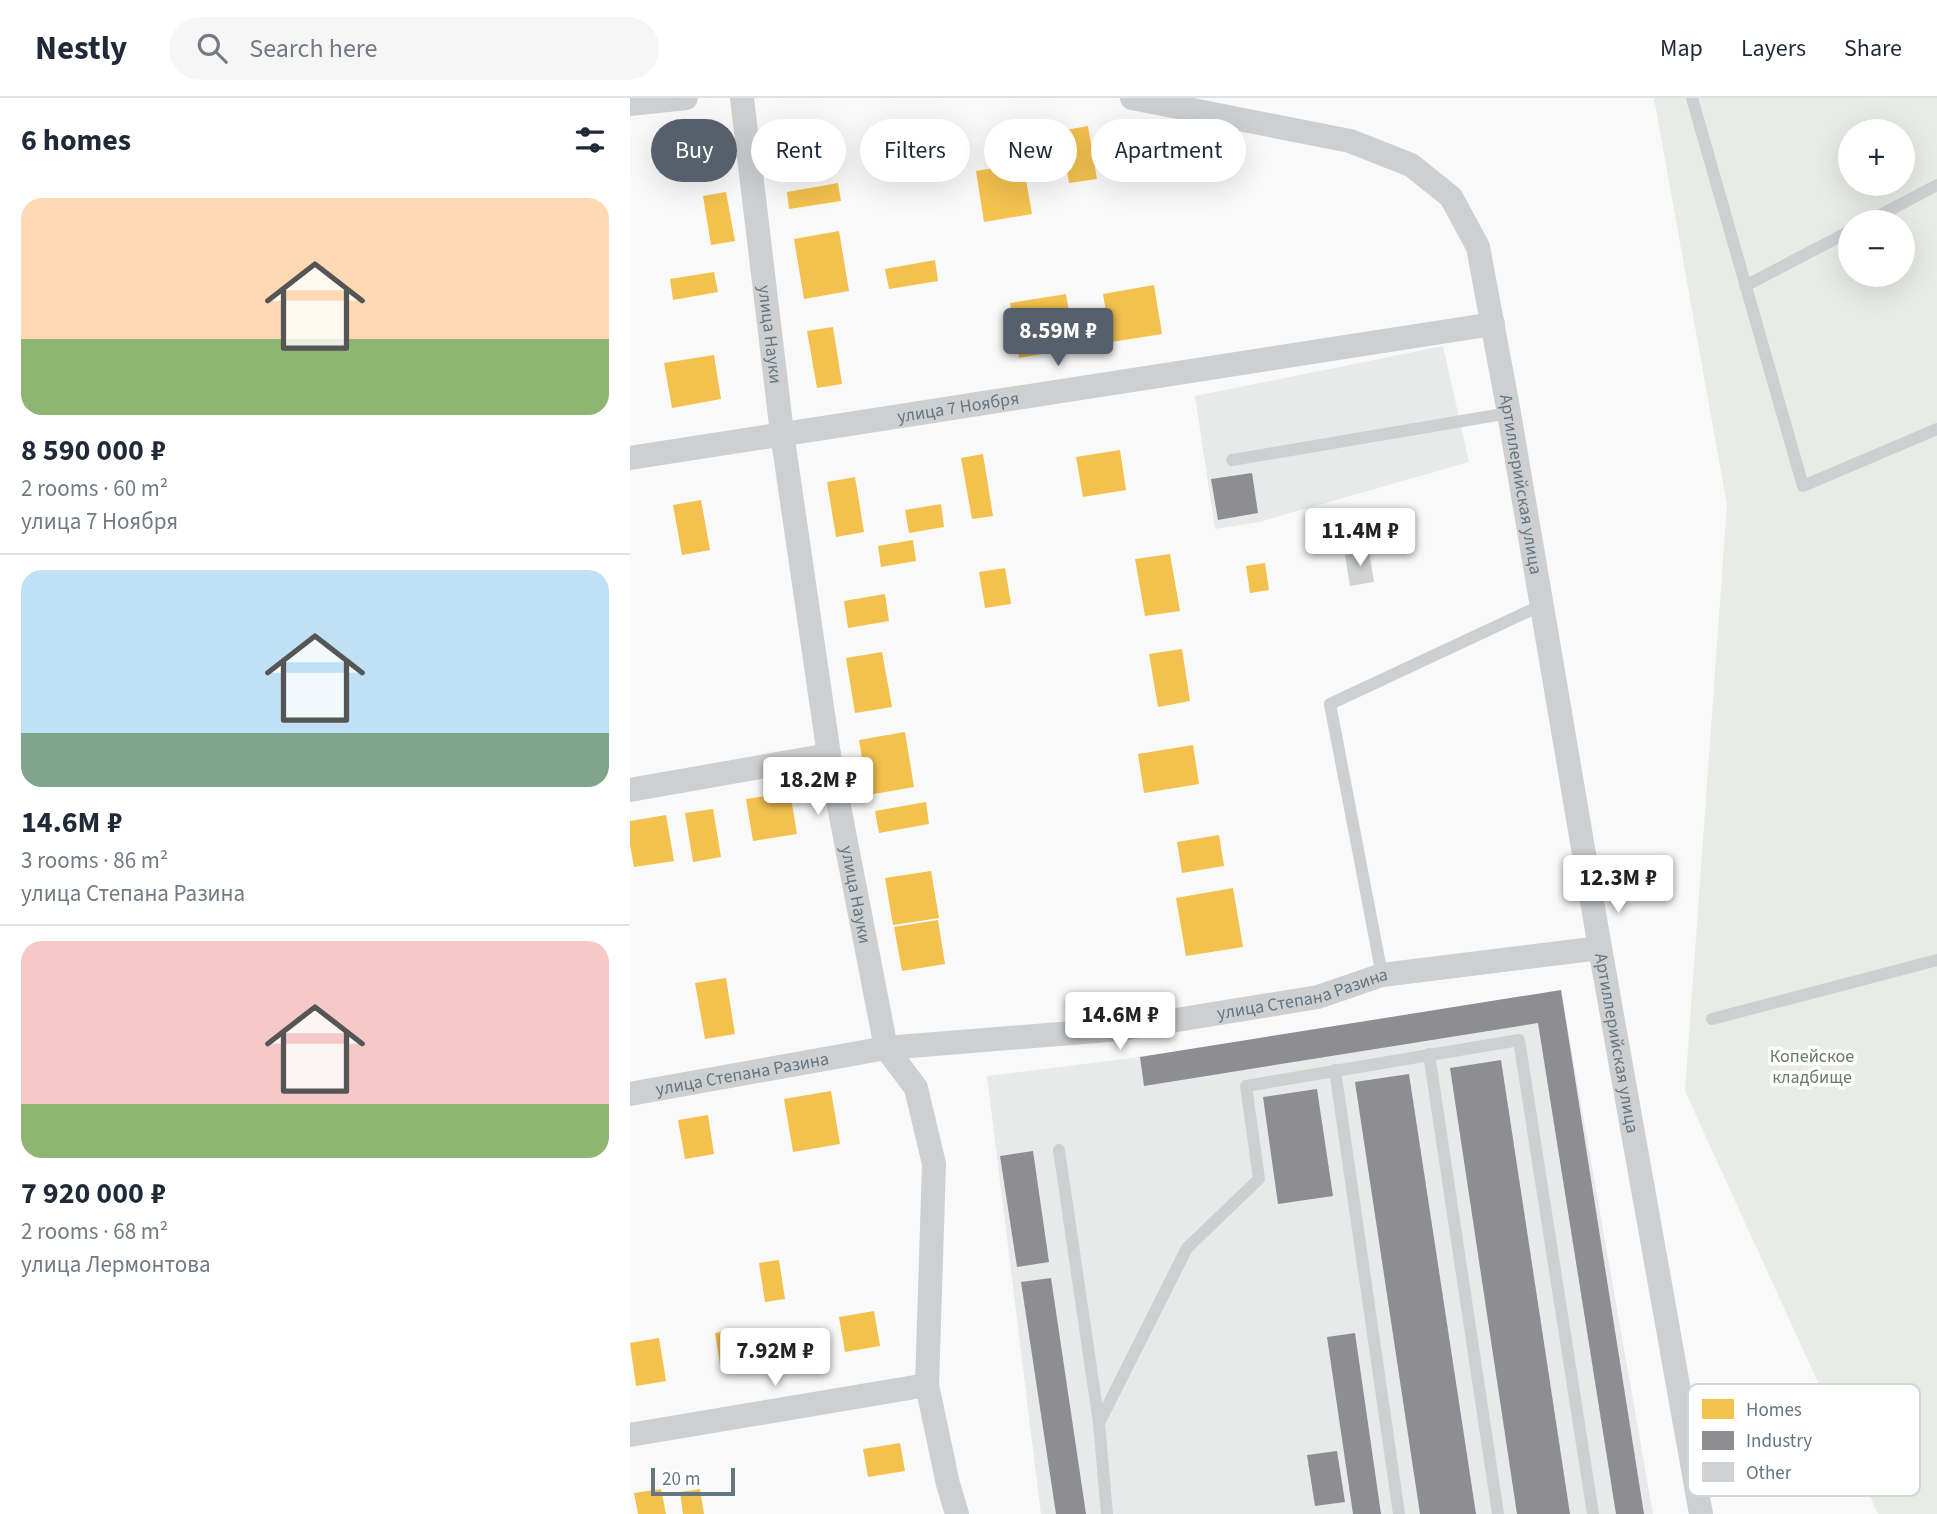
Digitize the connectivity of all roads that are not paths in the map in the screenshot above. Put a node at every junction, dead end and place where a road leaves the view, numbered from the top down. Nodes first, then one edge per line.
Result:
1 (686, 98) edge
2 (742, 98) edge
3 (1132, 98) edge
4 (1692, 98) edge
5 (630, 104) edge
6 (1937, 185) edge
7 (1890, 210) edge
8 (1838, 237) edge
9 (1745, 286) junction
10 (1493, 324) junction
11 (1509, 414) junction
12 (1937, 429) edge
13 (782, 433) junction
14 (630, 458) edge
15 (1232, 460) dead end
16 (1542, 605) junction
17 (829, 755) junction
18 (630, 790) edge
19 (1600, 948) junction
20 (1937, 960) edge
21 (1382, 975) junction
22 (1712, 1019) dead end
23 (886, 1048) junction
24 (1429, 1054) junction
25 (1335, 1070) junction
26 (630, 1094) edge
27 (1059, 1150) dead end
28 (927, 1385) junction
29 (1099, 1423) junction
30 (630, 1435) edge
31 (1688, 1441) edge
32 (1698, 1496) edge
33 (957, 1514) edge
34 (1107, 1514) edge
35 (1399, 1514) edge
36 (1498, 1514) edge
37 (1593, 1514) edge
38 (1701, 1514) edge

1 - 5 street
2 - 13 street, улица Науки
3 - 10 street, Артиллерийская улица
4 - 9 lane
6 - 7 lane
8 - 9 lane
9 - 12 lane
10 - 11 street, Артиллерийская улица
10 - 13 street, улица 7 Ноября
11 - 15 lane
11 - 16 street, Артиллерийская улица
13 - 14 street, улица 7 Ноября
13 - 17 street, улица Науки
16 - 19 street, Артиллерийская улица
16 - 21 lane
17 - 18 street
17 - 23 street, улица Науки
19 - 21 street, улица Степана Разина
19 - 31 street, Артиллерийская улица
20 - 22 lane
21 - 23 street, улица Степана Разина
23 - 26 street, улица Степана Разина
23 - 28 street, улица Науки
24 - 25 lane
24 - 36 lane
24 - 37 lane
25 - 29 lane
25 - 35 lane
27 - 29 lane
28 - 30 street
28 - 33 street, улица Науки
29 - 34 lane
32 - 38 street, Артиллерийская улица

